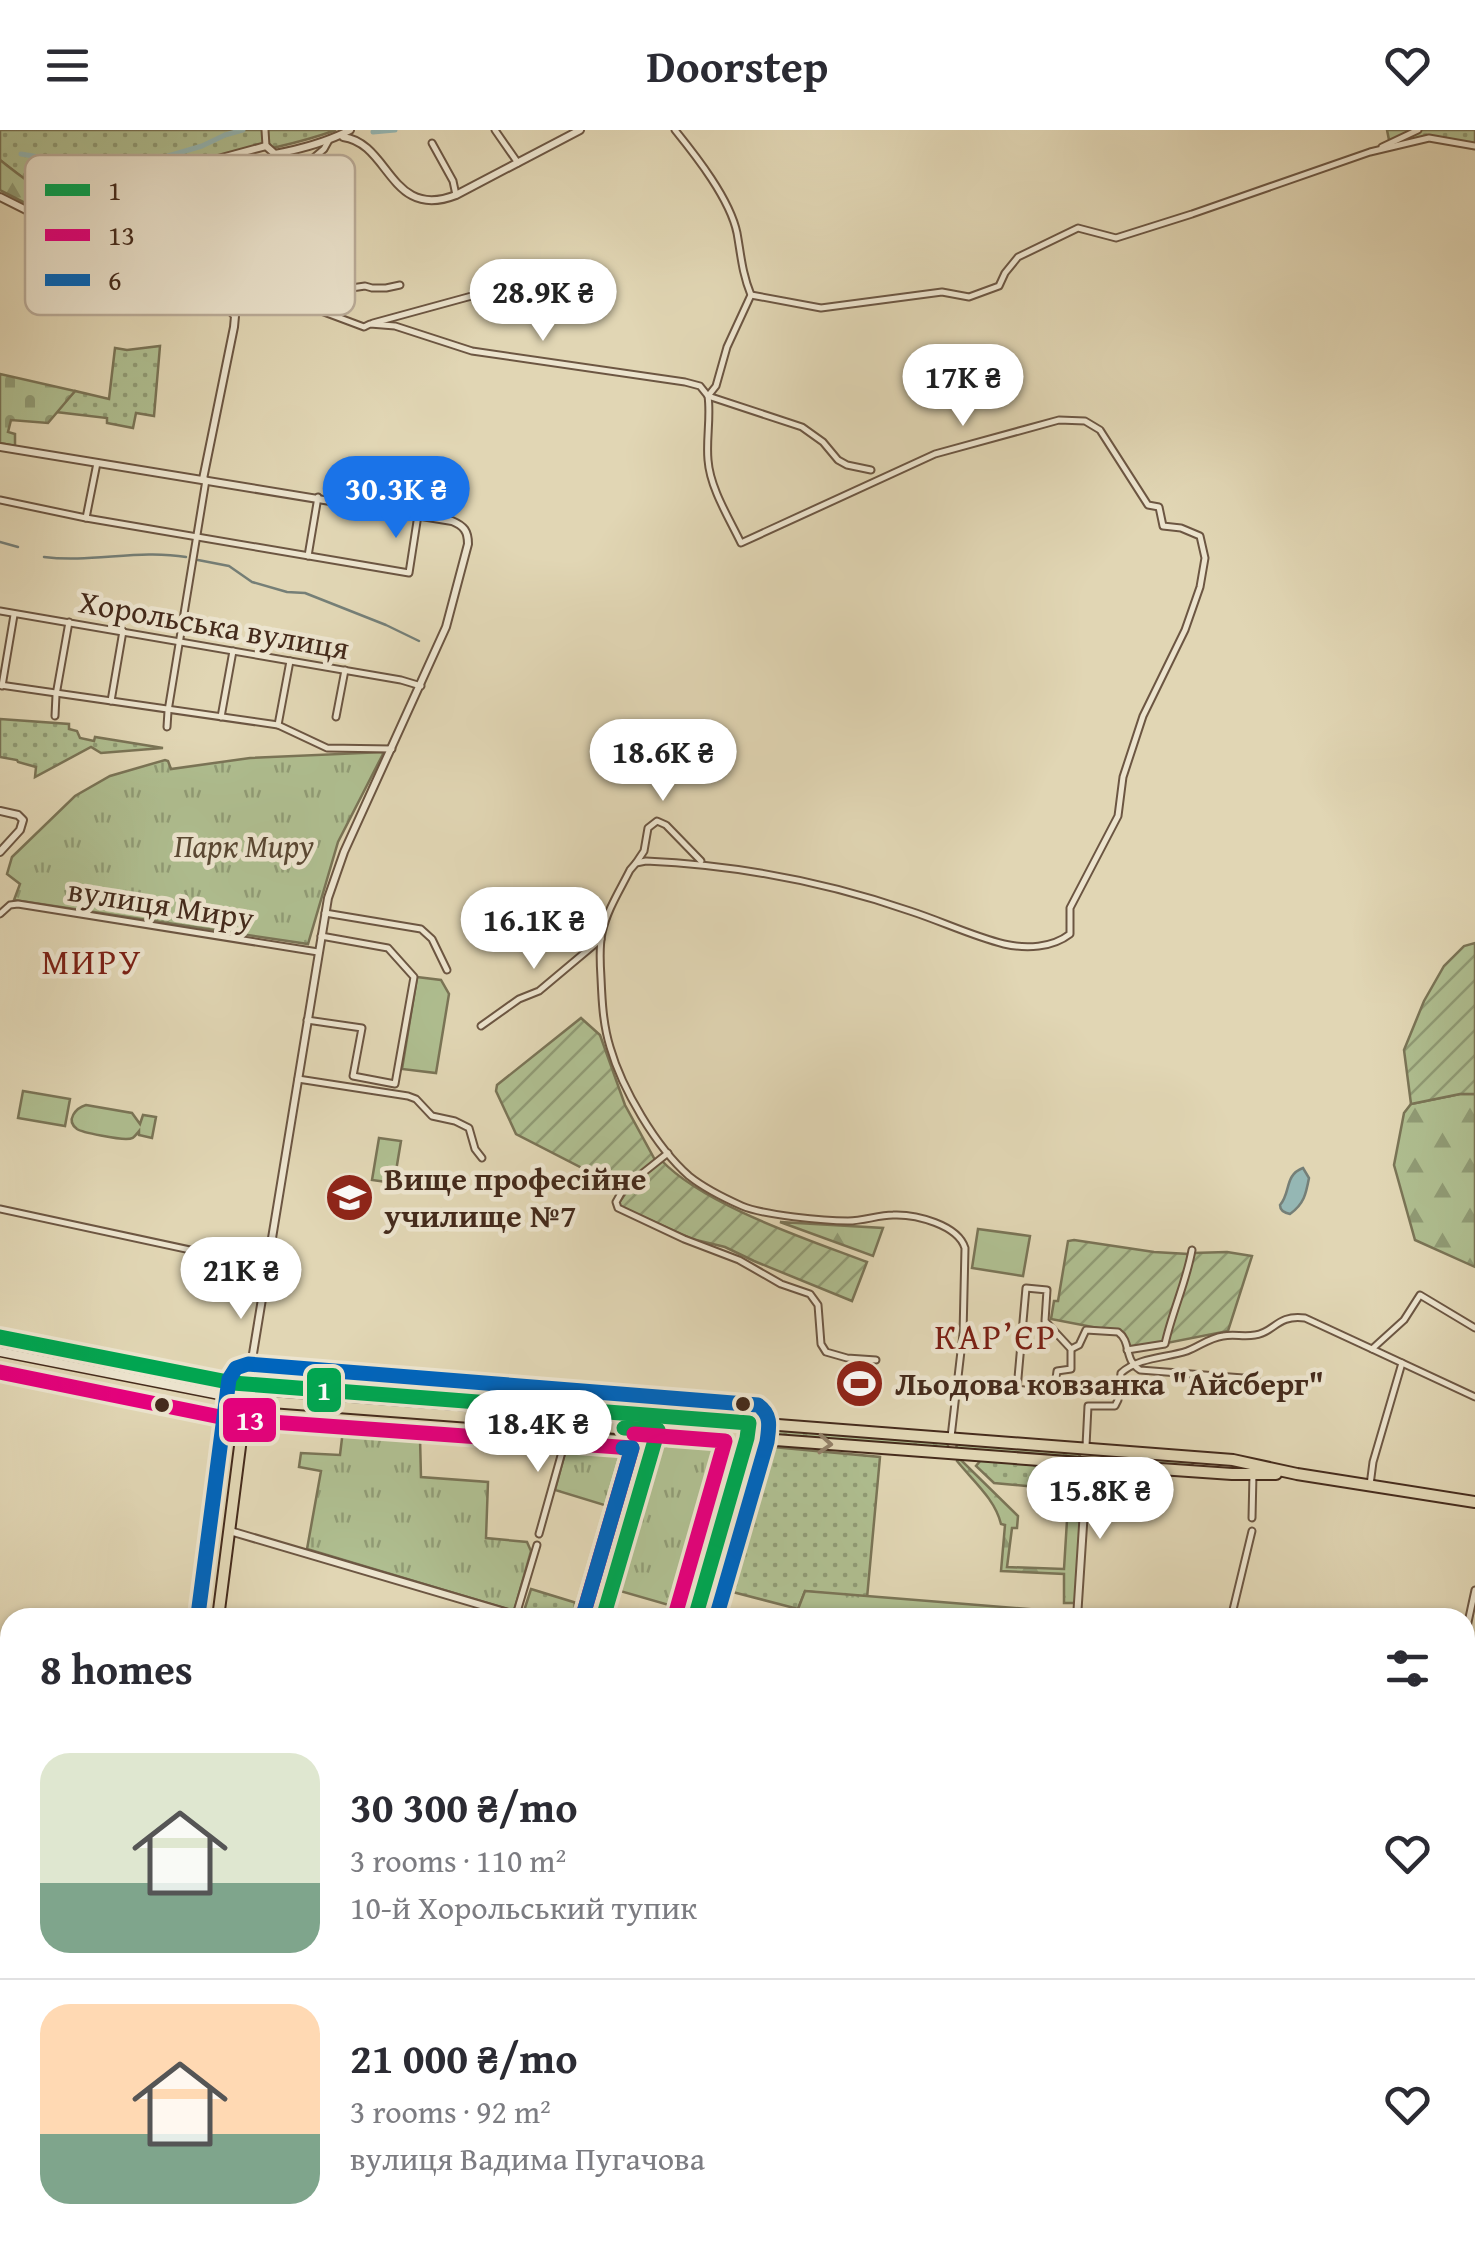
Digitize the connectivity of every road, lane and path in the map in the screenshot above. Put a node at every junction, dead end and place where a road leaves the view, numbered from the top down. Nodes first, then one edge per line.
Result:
1 (265, 130) edge
2 (353, 130) edge
3 (496, 130) edge
4 (580, 130) edge
5 (675, 130) edge
6 (1418, 130) edge
7 (333, 138) junction
8 (357, 141) junction
9 (432, 142) dead end
10 (266, 146) junction
11 (1475, 146) edge
12 (1370, 152) junction
13 (232, 155) edge
14 (317, 155) edge
15 (518, 164) junction
16 (456, 195) junction
17 (0, 197) edge
18 (25, 209) edge
19 (400, 285) dead end
20 (355, 288) edge
21 (751, 295) junction
22 (501, 298) dead end
23 (233, 315) edge
24 (332, 315) edge
25 (370, 324) junction
26 (708, 396) junction
27 (0, 446) edge
28 (97, 463) junction
29 (871, 470) dead end
30 (204, 480) junction
31 (318, 497) junction
32 (0, 500) edge
33 (418, 515) junction
34 (86, 518) junction
35 (195, 538) junction
36 (308, 556) junction
37 (0, 611) edge
38 (14, 613) junction
39 (69, 622) junction
40 (123, 632) junction
41 (180, 640) junction
42 (233, 650) junction
43 (290, 660) junction
44 (345, 670) junction
45 (1, 686) edge
46 (420, 686) junction
47 (56, 695) junction
48 (111, 701) junction
49 (168, 710) junction
50 (56, 716) dead end
51 (221, 717) junction
52 (336, 718) dead end
53 (278, 724) junction
54 (167, 727) dead end
55 (392, 749) junction
56 (0, 810) edge
57 (0, 852) edge
58 (636, 862) junction
59 (703, 863) junction
60 (325, 913) junction
61 (0, 914) edge
62 (321, 936) junction
63 (601, 940) junction
64 (318, 952) junction
65 (447, 970) dead end
66 (308, 1020) junction
67 (481, 1026) dead end
68 (298, 1079) junction
69 (668, 1153) junction
70 (482, 1158) dead end
71 (0, 1209) edge
72 (1192, 1250) dead end
73 (269, 1266) junction
74 (1475, 1328) edge
75 (0, 1337) edge
76 (1071, 1349) junction
77 (1372, 1349) junction
78 (1126, 1350) junction
79 (0, 1352) edge
80 (1172, 1355) junction
81 (876, 1360) dead end
82 (1402, 1363) junction
83 (1134, 1366) junction
84 (1167, 1372) junction
85 (1256, 1379) dead end
86 (248, 1384) junction
87 (957, 1384) junction
88 (1017, 1389) junction
89 (1475, 1397) edge
90 (245, 1400) junction
91 (469, 1401) junction
92 (585, 1410) junction
93 (660, 1415) junction
94 (468, 1416) junction
95 (749, 1423) junction
96 (570, 1424) junction
97 (584, 1426) junction
98 (658, 1430) junction
99 (747, 1438) junction
100 (951, 1439) junction
101 (1088, 1449) junction
102 (950, 1453) junction
103 (1087, 1464) junction
104 (1253, 1474) junction
105 (1297, 1474) junction
106 (1370, 1485) junction
107 (1475, 1502) edge
108 (1252, 1518) dead end
109 (229, 1530) junction
110 (1252, 1531) dead end
111 (539, 1534) dead end
112 (537, 1546) dead end
113 (219, 1608) edge
114 (493, 1608) edge
115 (522, 1608) edge
116 (606, 1608) edge
117 (698, 1608) edge
118 (1078, 1608) edge
119 (1233, 1608) edge

1 - 10 street
2 - 7 street
2 - 8 street
3 - 15 street
4 - 15 street
5 - 21 street
6 - 12 street
7 - 8 street
7 - 10 street
7 - 14 street
8 - 16 street
9 - 16 street
10 - 13 street
11 - 12 street
12 - 21 street
15 - 16 street
17 - 18 street
19 - 20 street
21 - 26 street
22 - 25 street
23 - 30 street
24 - 25 street
25 - 26 street
26 - 29 street
26 - 59 street
27 - 28 street
28 - 30 street
28 - 34 street
30 - 31 street
30 - 35 street
31 - 33 street
31 - 36 street
32 - 34 street
33 - 36 street
33 - 46 street
34 - 35 street
35 - 36 street
35 - 41 street
37 - 38 street, Хорольська вулиця
38 - 39 street, Хорольська вулиця
38 - 45 street
39 - 40 street, Хорольська вулиця
39 - 47 street
40 - 41 street, Хорольська вулиця
40 - 48 street
41 - 42 street, Хорольська вулиця
41 - 49 street
42 - 43 street, Хорольська вулиця
42 - 51 street
43 - 44 street, Хорольська вулиця
43 - 53 street
44 - 46 street, Хорольська вулиця
44 - 52 street
45 - 47 street
46 - 55 street
47 - 48 street
47 - 50 street
48 - 49 street
49 - 51 street
49 - 54 street
51 - 53 street
53 - 55 street
55 - 60 street
56 - 57 street
58 - 59 street
58 - 59 street
58 - 63 street
60 - 62 street
60 - 65 street
61 - 64 street, вулиця Миру
62 - 64 street
62 - 66 street
63 - 67 street
63 - 69 street
64 - 66 street
66 - 68 street
68 - 70 street
68 - 73 street
69 - 81 street
69 - 87 street
71 - 73 street
72 - 78 street
73 - 86 street
74 - 77 street
75 - 86 main road
76 - 78 street
76 - 88 street
76 - 88 street
77 - 80 street
77 - 82 street
78 - 83 street
79 - 90 main road
80 - 83 street
80 - 84 street
82 - 89 street
82 - 106 street
83 - 84 street
83 - 101 street
84 - 85 street
86 - 90 main road
86 - 91 main road
87 - 88 street
87 - 100 street
90 - 94 main road
90 - 109 main road
91 - 92 main road
91 - 94 main road
92 - 93 main road
92 - 97 main road
93 - 95 main road
93 - 98 main road
94 - 96 main road
95 - 99 main road
95 - 100 main road
96 - 97 main road
96 - 111 street
97 - 98 main road
98 - 99 main road
98 - 116 street
99 -> 102 main road
99 - 117 street
100 - 101 main road
100 - 102 main road
101 - 103 main road
101 - 105 main road
102 - 103 main road
103 - 104 main road
103 - 118 street
104 - 105 main road
104 - 108 street
105 - 106 main road
106 - 107 main road
109 - 113 main road
109 - 114 street
110 - 119 street
112 - 115 street

